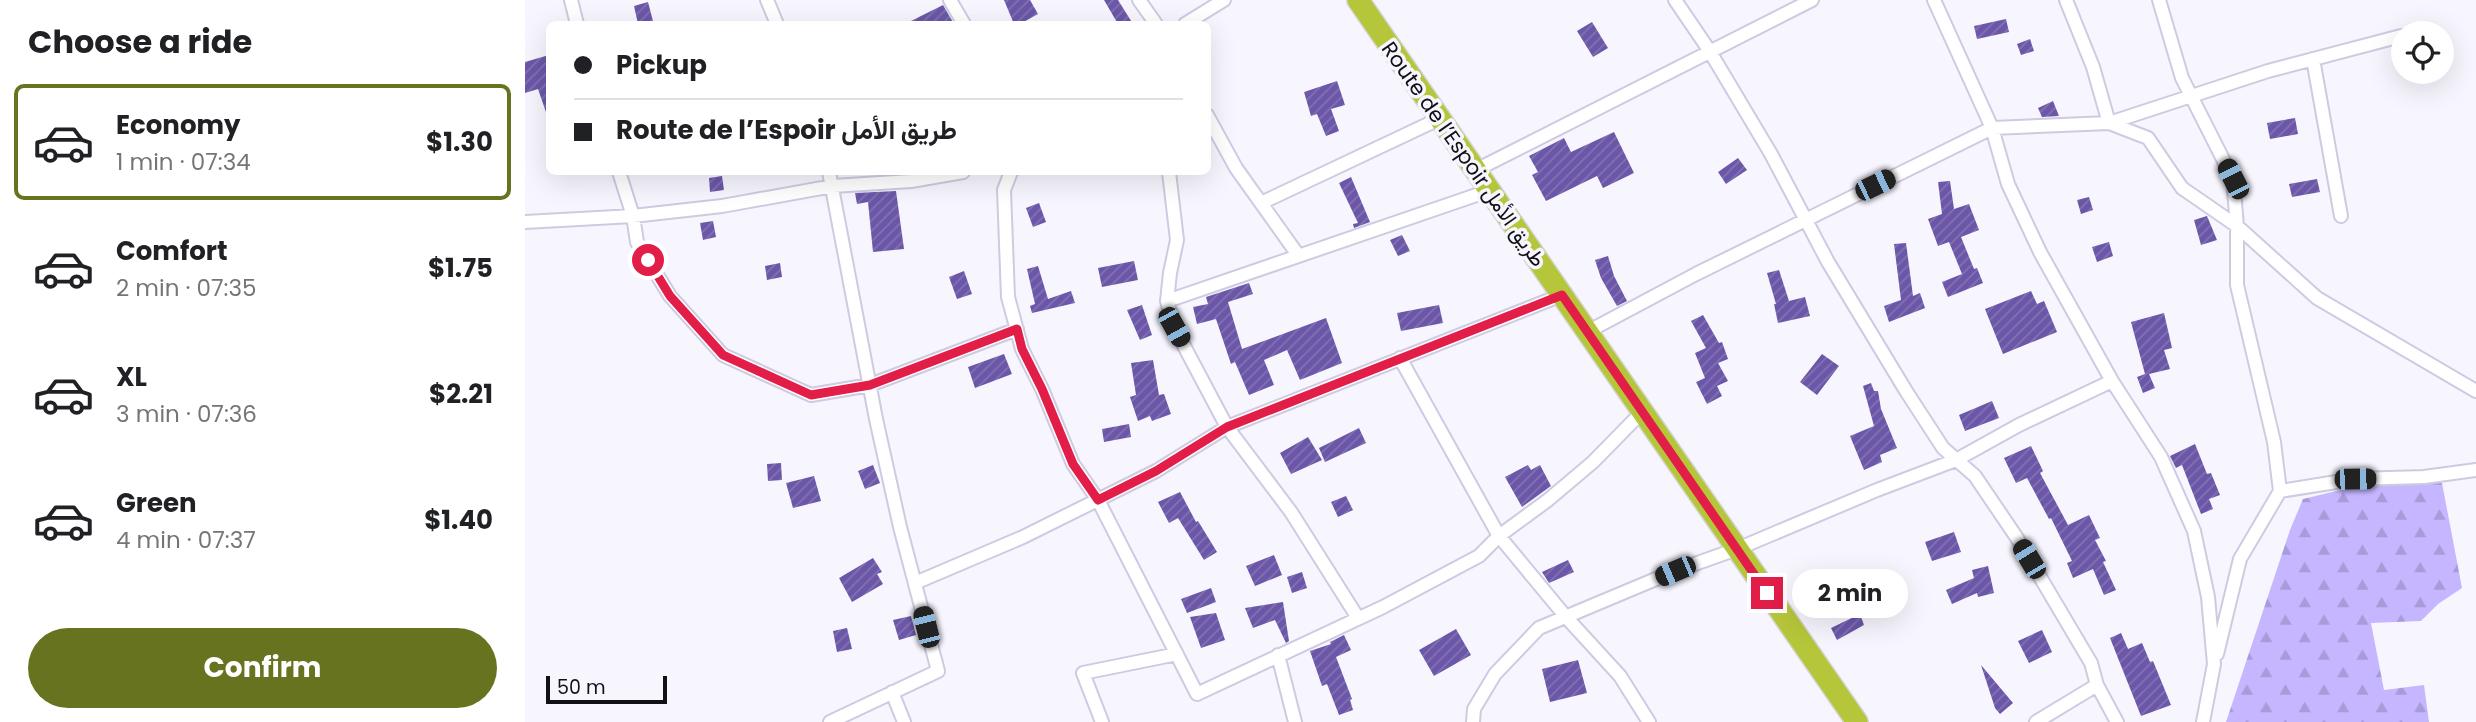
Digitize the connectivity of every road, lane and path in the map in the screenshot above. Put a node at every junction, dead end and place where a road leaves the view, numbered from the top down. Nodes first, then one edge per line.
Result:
1 (571, 0) edge
2 (767, 0) edge
3 (950, 0) edge
4 (1139, 0) edge
5 (1224, 0) edge
6 (1358, 0) edge
7 (1675, 0) edge
8 (1812, 0) edge
9 (1934, 0) edge
10 (2066, 0) edge
11 (2159, 0) edge
12 (576, 21) edge
13 (776, 21) edge
14 (962, 21) edge
15 (1154, 21) edge
16 (1190, 21) edge
17 (2391, 39) edge
18 (1709, 50) junction
19 (2313, 59) junction
20 (2190, 96) junction
21 (1441, 118) junction
22 (1211, 122) edge
23 (2109, 123) junction
24 (1992, 128) junction
25 (1476, 170) junction
26 (620, 175) edge
27 (830, 175) edge
28 (946, 175) edge
29 (1010, 175) edge
30 (1169, 175) edge
31 (833, 186) junction
32 (1491, 190) junction
33 (1261, 202) junction
34 (633, 216) junction
35 (2341, 216) dead end
36 (1806, 219) junction
37 (525, 222) edge
38 (2237, 226) junction
39 (1298, 255) junction
40 (1562, 295) junction
41 (1167, 302) junction
42 (1017, 329) junction
43 (1587, 332) junction
44 (1400, 358) junction
45 (2112, 381) junction
46 (870, 385) junction
47 (2476, 391) edge
48 (1641, 412) junction
49 (1227, 427) junction
50 (1956, 460) junction
51 (2476, 470) edge
52 (2280, 491) junction
53 (1098, 500) junction
54 (1499, 536) junction
55 (1737, 549) junction
56 (915, 583) junction
57 (1566, 617) junction
58 (1358, 618) junction
59 (1177, 654) junction
60 (1278, 655) junction
61 (2214, 664) junction
62 (2097, 685) junction
63 (892, 692) junction
64 (829, 722) edge
65 (904, 722) edge
66 (1102, 722) edge
67 (1295, 722) edge
68 (1472, 722) edge
69 (1649, 722) edge
70 (1857, 722) edge
71 (2036, 722) edge
72 (2117, 722) edge
73 (2203, 722) edge

1 - 12 street
2 - 13 street
3 - 14 street
4 - 15 street
5 - 16 street
6 - 21 highway, Route de l’Espoir طريق الأمل
7 - 18 street
8 - 18 street
9 - 24 street
10 - 23 street
11 - 20 street
17 - 19 street
18 - 25 street
18 - 36 street
19 - 20 street
19 - 35 street
20 - 23 street
20 - 38 street
21 - 25 highway, Route de l’Espoir طريق الأمل
21 - 33 street
22 - 33 street
23 - 24 street
23 - 38 street
24 - 36 street
24 - 45 street
25 - 32 highway, Route de l’Espoir طريق الأمل
26 - 34 street
27 - 31 street
28 - 31 street
29 - 42 street
30 - 41 street
31 - 34 street
31 - 46 street
32 - 39 street
32 - 40 highway, Route de l’Espoir طريق الأمل
33 - 39 street
34 - 37 street
34 - 46 street
36 - 43 street
36 - 50 street
38 - 47 street
38 - 52 street
39 - 41 street
40 - 43 highway, Route de l’Espoir طريق الأمل
40 - 44 street
41 - 49 street
42 - 46 street
42 - 53 street
43 - 48 highway, Route de l’Espoir طريق الأمل
44 - 49 street
44 - 54 street
45 - 50 street
45 - 61 street
46 - 56 street
48 - 54 street
48 - 55 highway, Route de l’Espoir طريق الأمل
49 - 53 street
49 - 58 street
50 - 55 street
50 - 62 street
51 - 52 street
52 - 61 street
53 - 56 street
53 - 59 street
54 - 57 street
54 - 58 street
55 - 57 street
55 - 70 highway, Route de l’Espoir طريق الأمل
56 - 63 street
57 - 68 street
57 - 69 street
58 - 60 street
59 - 60 street
59 - 66 street
60 - 67 street
61 - 73 street
62 - 71 street
62 - 72 street
63 - 64 street
63 - 65 street

